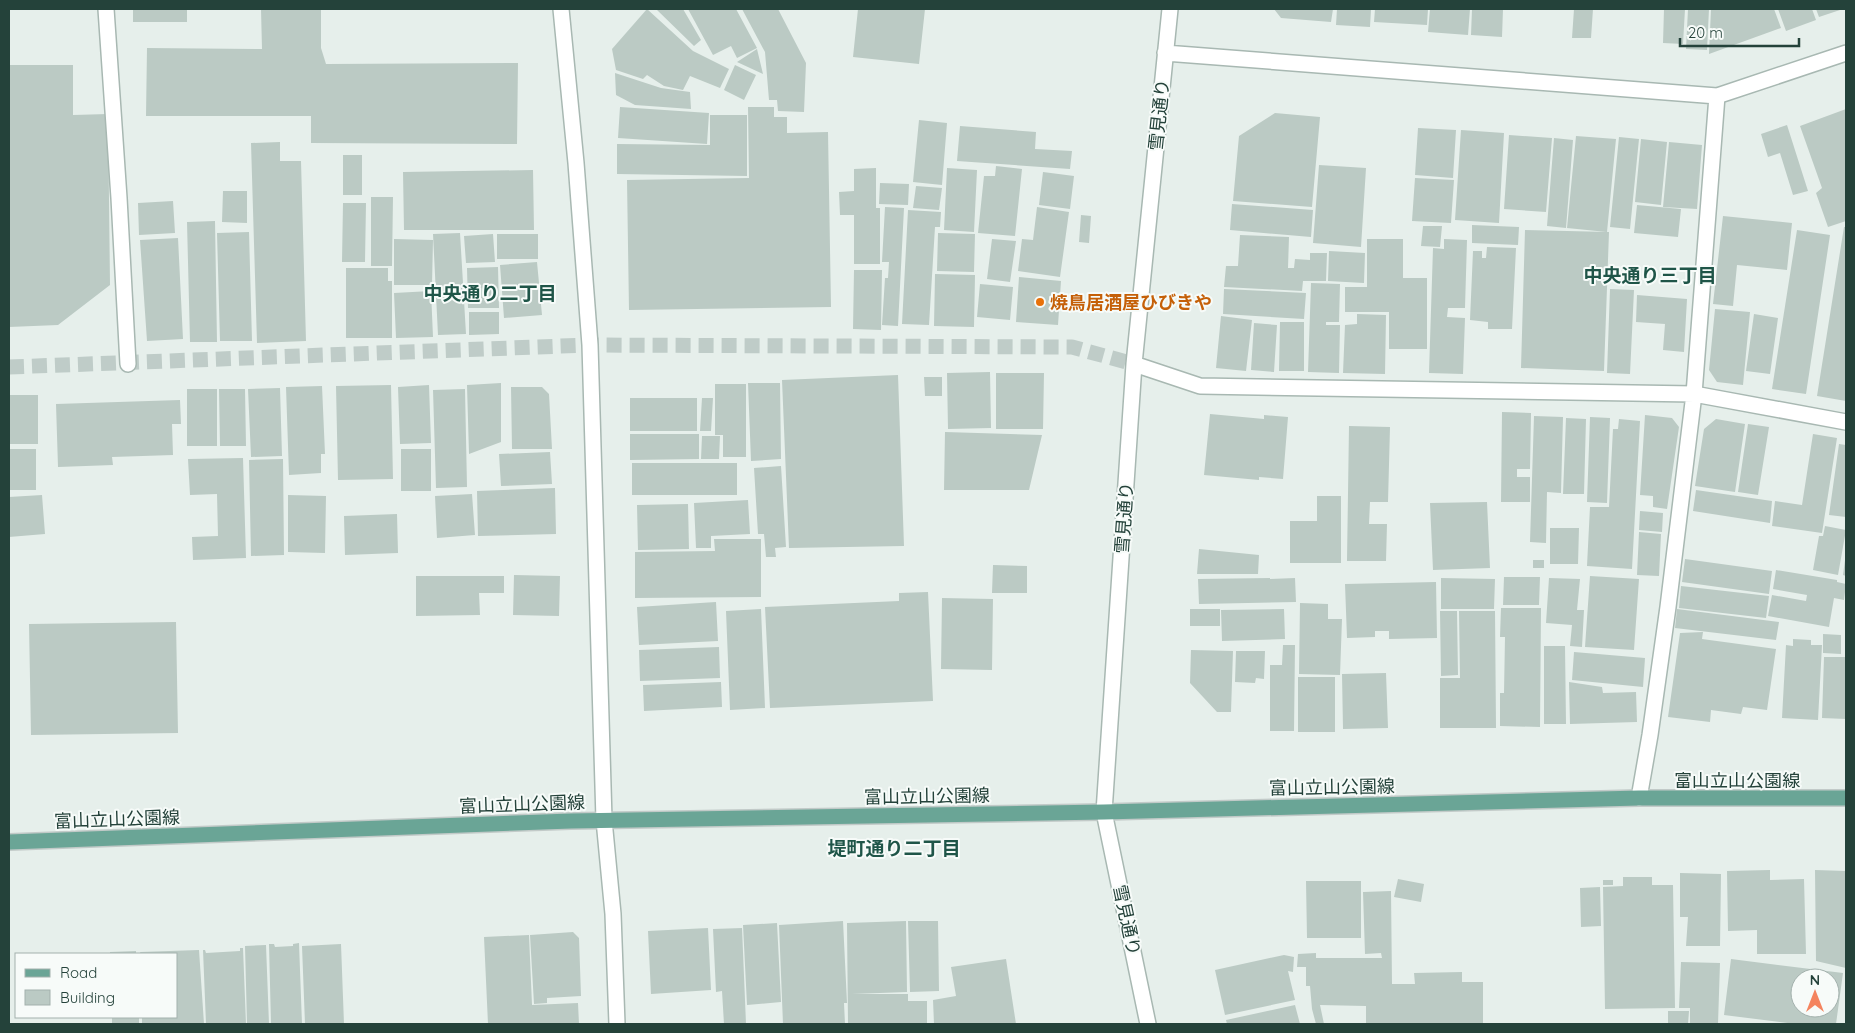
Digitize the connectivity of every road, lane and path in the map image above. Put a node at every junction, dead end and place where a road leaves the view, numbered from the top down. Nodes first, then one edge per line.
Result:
1 (106, 9) edge
2 (560, 9) edge
3 (1170, 9) edge
4 (1165, 53) junction
5 (1846, 53) edge
6 (1717, 96) junction
7 (128, 364) dead end
8 (1134, 364) junction
9 (1694, 394) junction
10 (1846, 422) edge
11 (1639, 798) junction
12 (1846, 798) edge
13 (1104, 812) junction
14 (604, 820) junction
15 (9, 842) edge
16 (617, 1024) edge
17 (1148, 1024) edge

1 - 7 street
2 - 14 street
3 - 4 street, 雪見通り
4 - 6 street
4 - 8 street, 雪見通り
5 - 6 street
6 - 9 street
8 - 9 street
8 - 13 street, 雪見通り
9 - 10 street
9 - 11 street
11 - 12 main road, 富山立山公園線
11 - 13 main road, 富山立山公園線
13 - 14 main road, 富山立山公園線
13 - 17 street, 雪見通り
14 - 15 main road, 富山立山公園線
14 - 16 street

